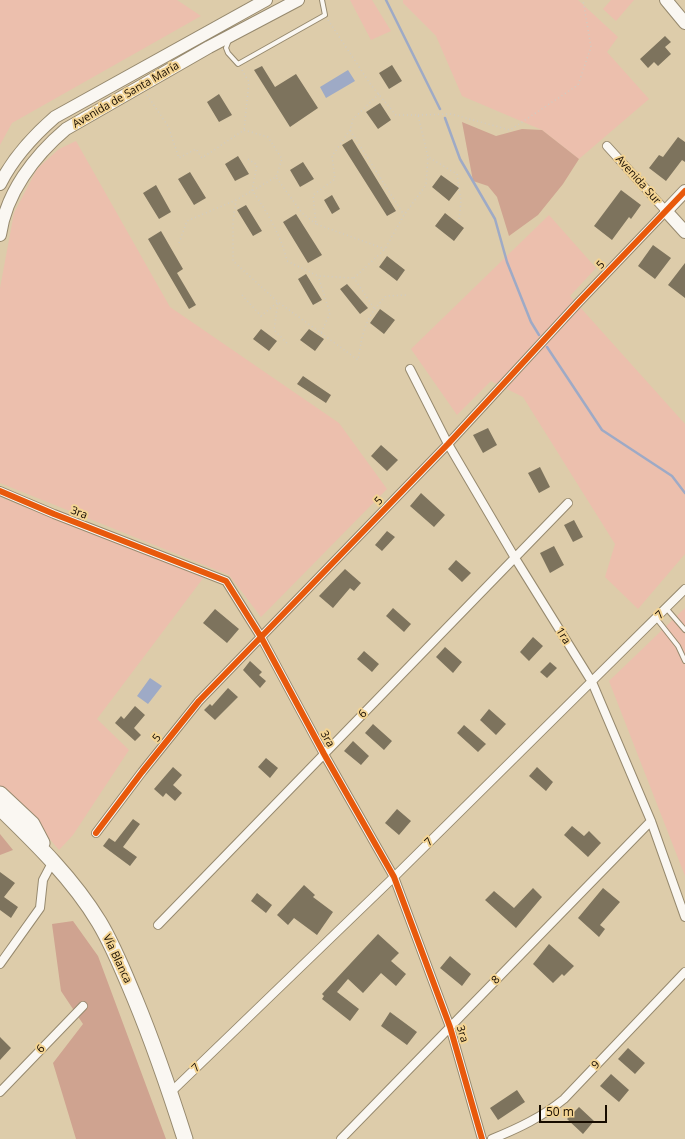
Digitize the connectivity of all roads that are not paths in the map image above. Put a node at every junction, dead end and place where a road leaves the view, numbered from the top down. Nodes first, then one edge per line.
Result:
1 (266, 0) edge
2 (298, 0) edge
3 (322, 0) edge
4 (666, 0) edge
5 (676, 0) edge
6 (685, 11) edge
7 (685, 23) edge
8 (237, 33) junction
9 (607, 146) dead end
10 (0, 184) edge
11 (685, 191) edge
12 (666, 211) junction
13 (685, 232) edge
14 (0, 235) edge
15 (410, 369) dead end
16 (448, 444) junction
17 (0, 491) edge
18 (568, 504) dead end
19 (515, 558) junction
20 (685, 589) edge
21 (666, 608) junction
22 (656, 618) junction
23 (685, 630) edge
24 (261, 637) junction
25 (685, 661) edge
26 (592, 682) junction
27 (324, 754) junction
28 (0, 794) edge
29 (0, 808) edge
30 (652, 821) junction
31 (96, 833) dead end
32 (53, 861) junction
33 (394, 877) junction
34 (685, 917) edge
35 (158, 925) dead end
36 (0, 964) edge
37 (685, 972) edge
38 (83, 1006) dead end
39 (450, 1027) junction
40 (0, 1092) edge
41 (170, 1093) junction
42 (185, 1139) edge
43 (341, 1139) edge
44 (482, 1139) edge
45 (492, 1139) edge

1 - 10 street, Avenida de Santa María
2 - 8 street, Avenida de Santa María
3 - 8 lane
4 - 7 street
5 - 6 street
8 - 14 street, Avenida de Santa María
9 - 12 street, Avenida Sur
11 - 12 street, 5
12 - 13 street, Avenida Sur
12 - 16 street, 5
15 - 16 street, 1ra
16 - 19 street, 1ra
16 - 24 street, 5
17 - 24 street, 3ra
18 - 19 street, 6
19 - 26 street, 1ra
19 - 27 street, 6
20 - 21 street, 7
21 - 22 street, 7
21 - 23 lane
22 - 25 lane
22 - 26 street, 7
24 - 27 street, 3ra
24 - 31 street, 5
26 - 30 street, 1ra
26 - 33 street, 7
27 - 33 street, 3ra
27 - 35 street, 6
28 - 32 highway
29 - 32 highway, Vía Blanca
30 - 34 street, 1ra
30 - 39 street, 8
32 - 36 street
32 - 41 highway, Vía Blanca
33 - 39 street, 3ra
33 - 41 street, 7
37 - 45 street, 9
38 - 40 street, 6
39 - 43 street, 8
39 - 44 street, 3ra
41 - 42 highway, Vía Blanca

